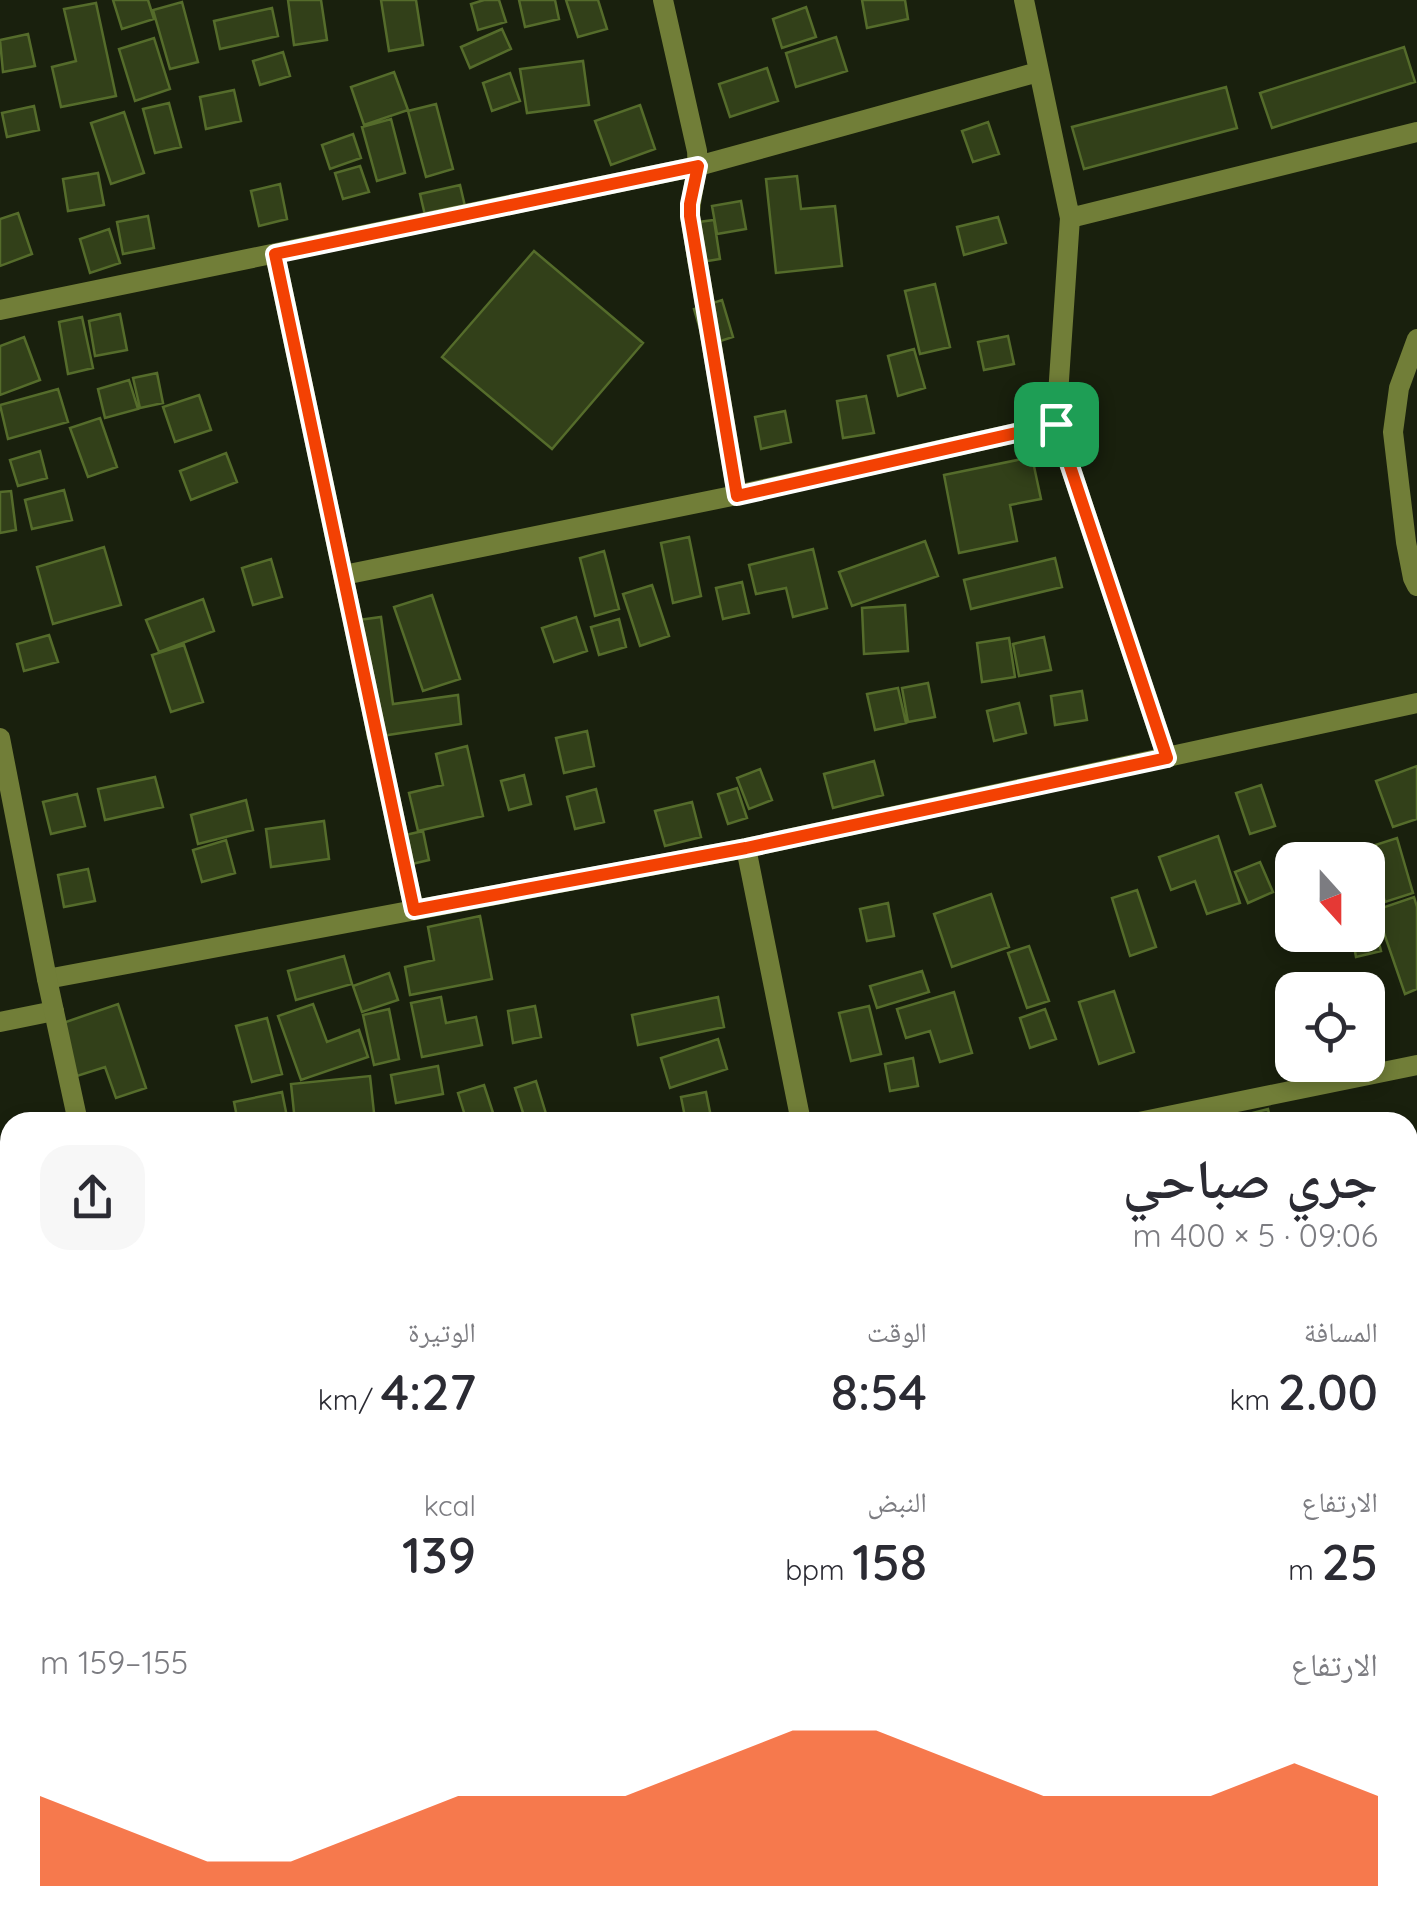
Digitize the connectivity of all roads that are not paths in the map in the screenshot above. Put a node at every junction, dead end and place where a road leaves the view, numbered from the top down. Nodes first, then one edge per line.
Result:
1 (663, 0) edge
2 (1024, 0) edge
3 (1038, 72) junction
4 (1417, 132) edge
5 (698, 166) junction
6 (1070, 218) junction
7 (275, 254) junction
8 (0, 310) edge
9 (1417, 339) edge
10 (1056, 424) junction
11 (737, 496) junction
12 (344, 575) junction
13 (1417, 586) edge
14 (1417, 703) edge
15 (0, 738) edge
16 (1167, 758) junction
17 (746, 848) junction
18 (414, 910) junction
19 (47, 979) junction
20 (54, 1012) junction
21 (0, 1022) edge
22 (1417, 1065) edge
23 (76, 1112) edge
24 (799, 1112) edge
25 (1189, 1112) edge

1 - 5 street
2 - 3 street
3 - 5 street
3 - 6 street
4 - 6 street
5 - 7 street
5 - 11 street
6 - 10 street
7 - 8 street
7 - 12 street
9 - 13 street
10 - 11 street
10 - 16 street
11 - 12 street
12 - 18 street
14 - 16 street
15 - 19 street
16 - 17 street
17 - 18 street
17 - 24 street
18 - 19 street
19 - 20 street
20 - 21 street
20 - 23 street
22 - 25 street

